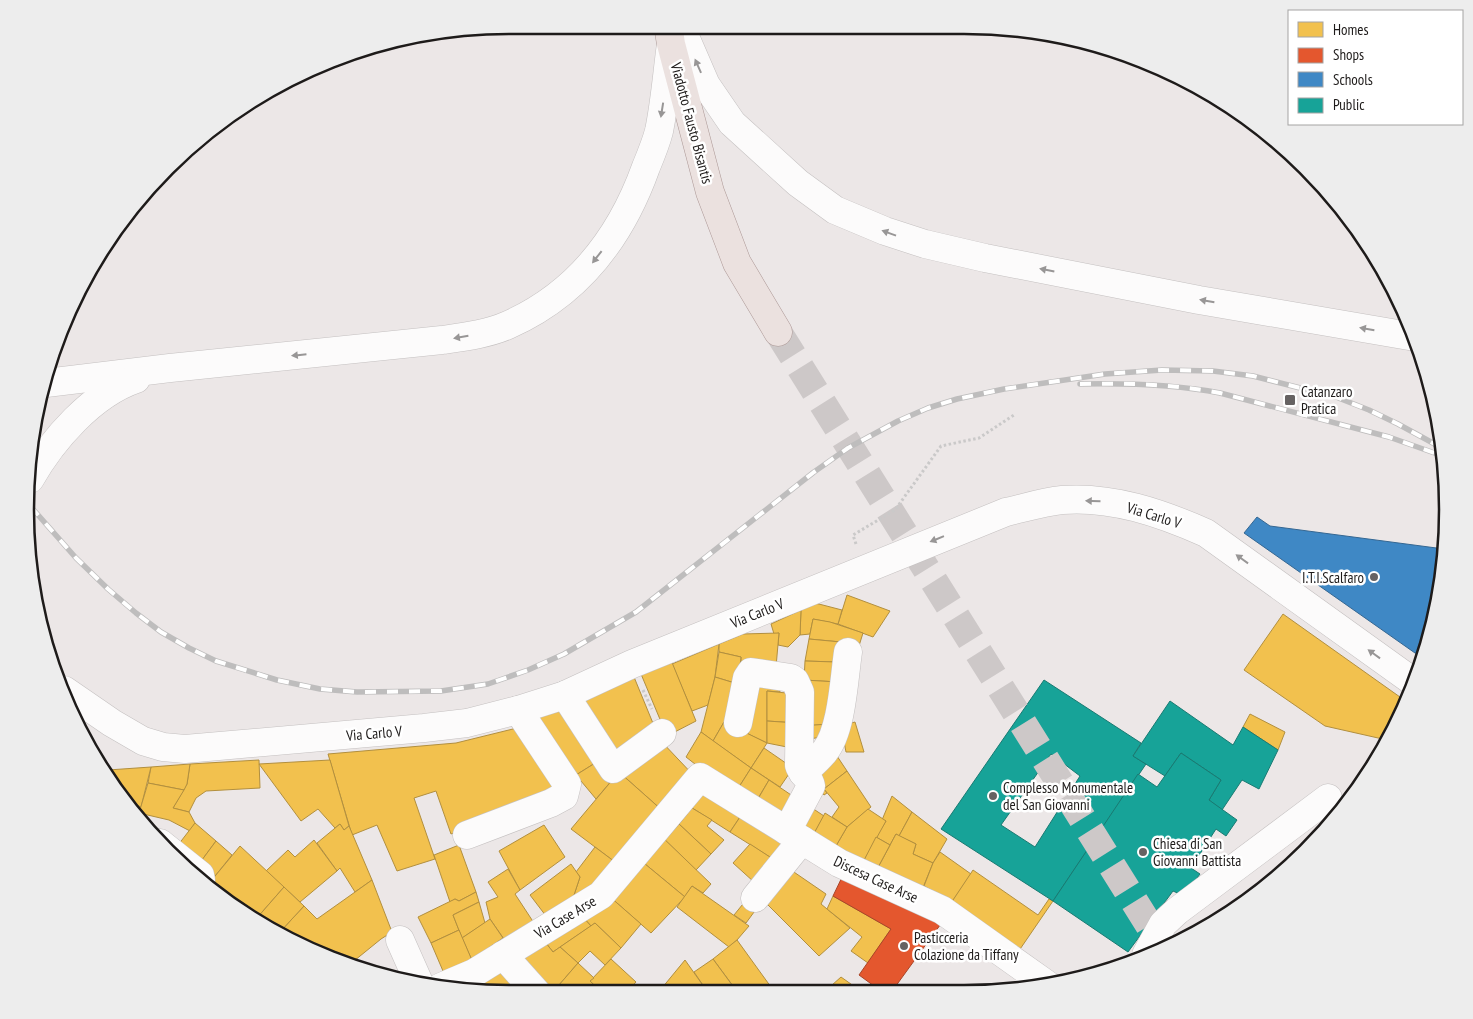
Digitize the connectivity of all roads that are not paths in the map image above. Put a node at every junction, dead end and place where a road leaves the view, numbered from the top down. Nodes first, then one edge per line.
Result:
1 (673, 34) edge
2 (674, 34) edge
3 (675, 34) edge
4 (778, 332) tunnel mouth
5 (1406, 335) edge
6 (170, 368) junction
7 (51, 382) edge
8 (36, 471) edge
9 (848, 652) dead end
10 (1408, 678) edge
11 (71, 695) edge
12 (565, 695) junction
13 (518, 710) junction
14 (738, 723) dead end
15 (662, 733) dead end
16 (803, 773) junction
17 (700, 777) joint
18 (1328, 798) dead end
19 (467, 835) dead end
20 (794, 836) junction
21 (755, 898) dead end
22 (400, 940) dead end
23 (1150, 947) edge
24 (503, 955) junction
25 (416, 976) edge
26 (1039, 979) edge
27 (457, 982) edge
28 (530, 985) edge

1 -> 6 street
2 - 4 main road, Viadotto Fausto Bisantis
5 -> 3 street
6 - 7 street
6 - 8 street
9 - 16 street
10 -> 12 street, Via Carlo V
11 - 13 street, Via Carlo V
12 - 13 street, Via Carlo V
12 - 15 street
13 - 19 street
14 - 16 street
16 - 20 street
17 - 20 street, Discesa Case Arse
17 - 24 street, Via Case Arse
18 - 23 street
20 - 21 street
20 - 26 street, Discesa Case Arse
22 - 25 street
24 - 27 street, Via Case Arse
24 - 28 street

